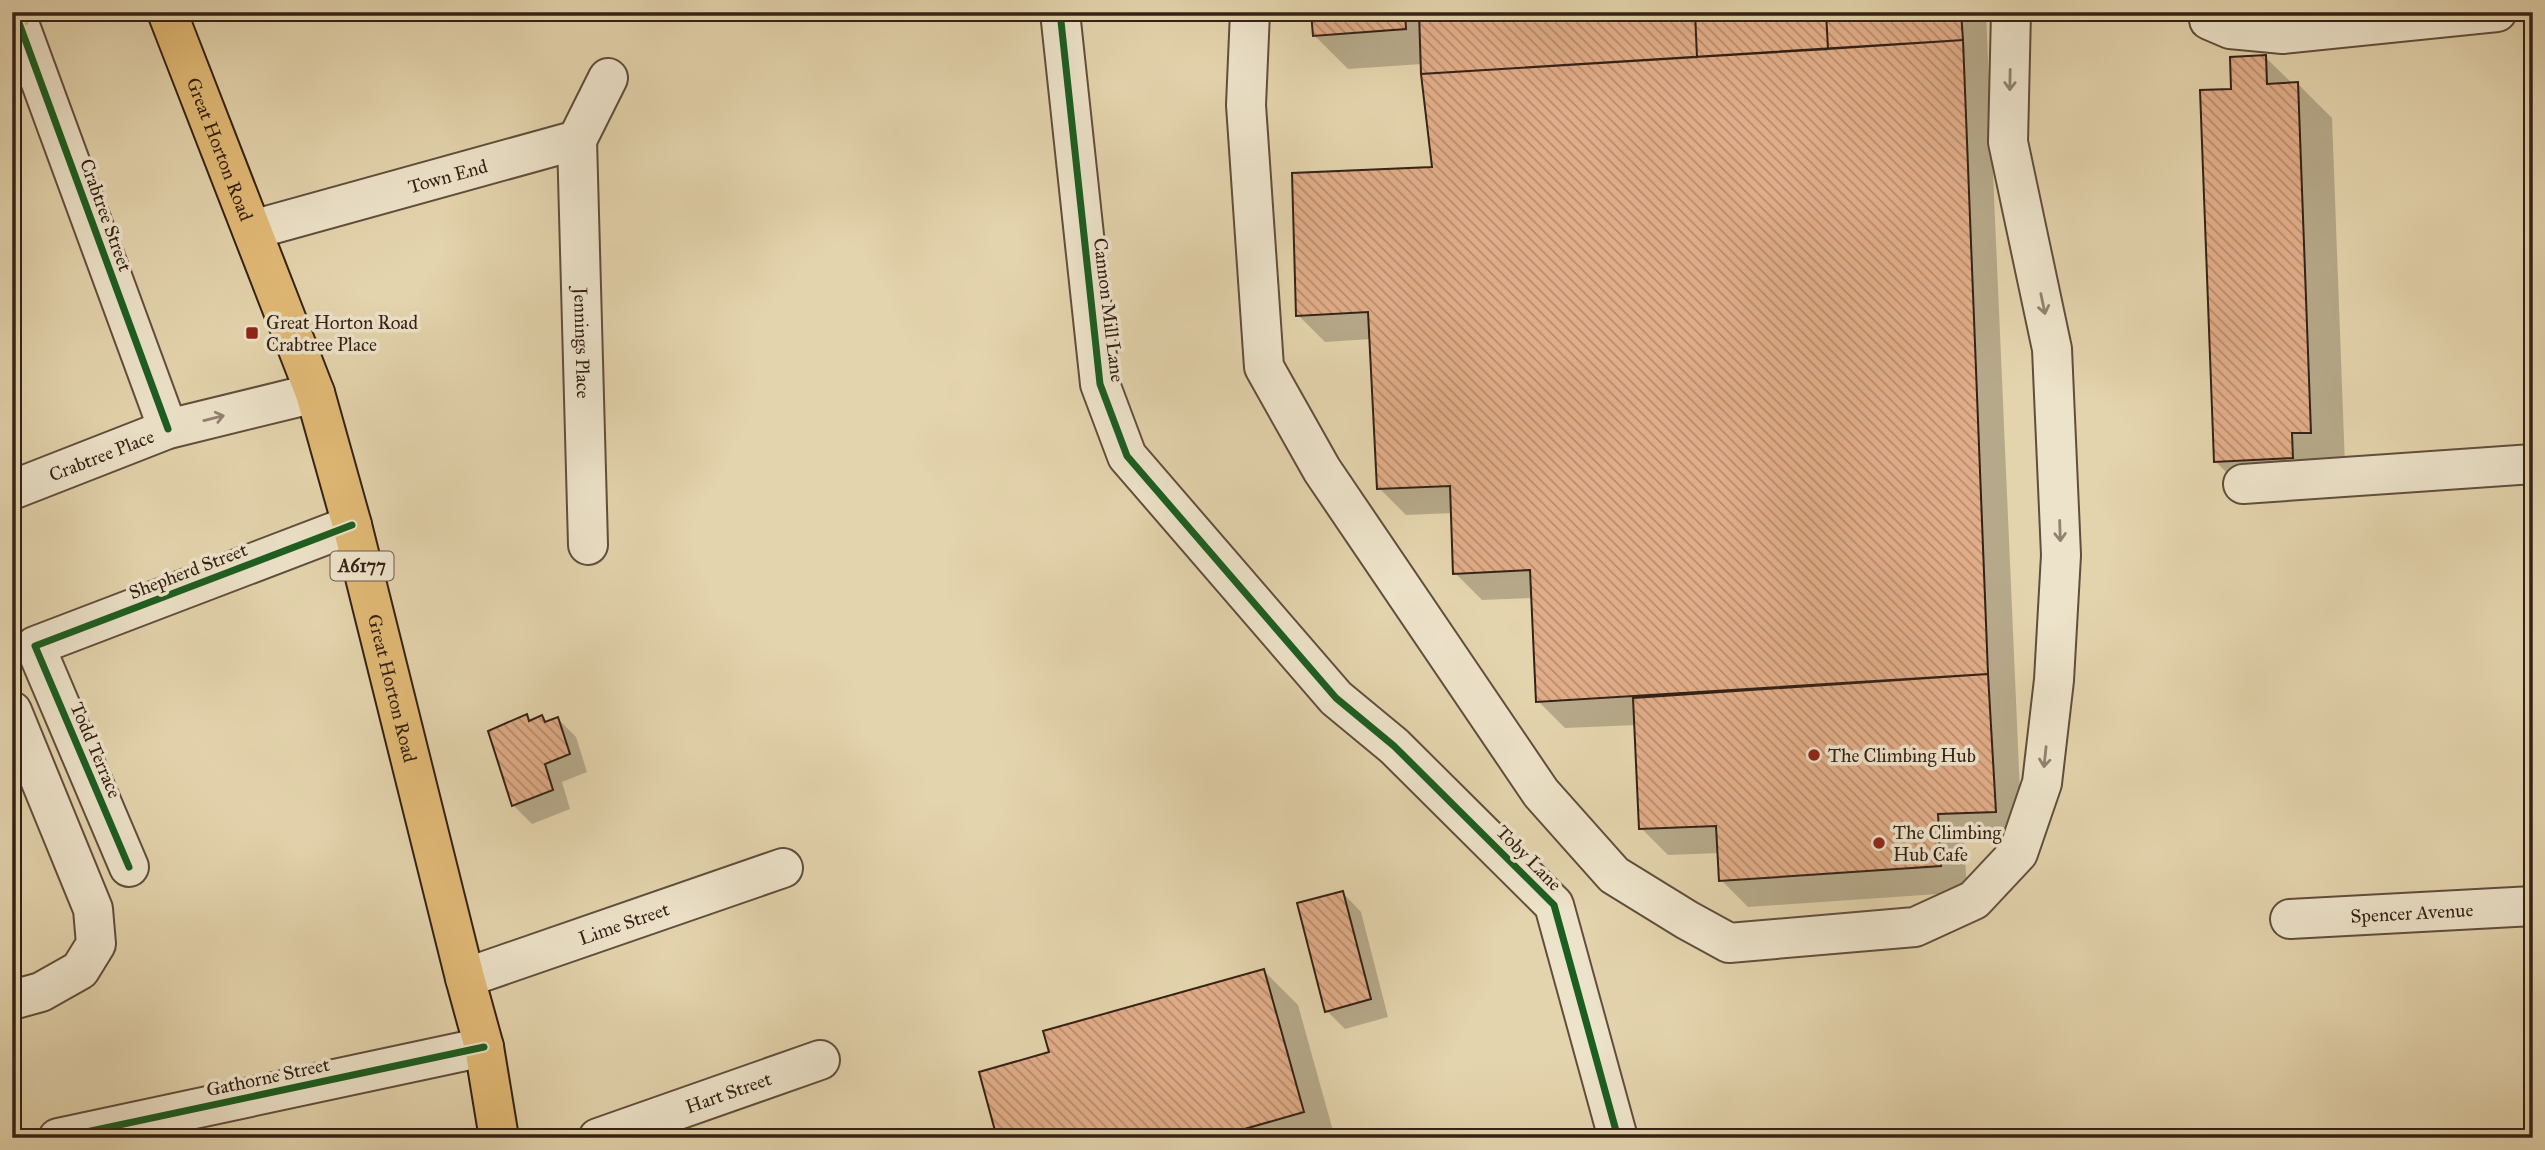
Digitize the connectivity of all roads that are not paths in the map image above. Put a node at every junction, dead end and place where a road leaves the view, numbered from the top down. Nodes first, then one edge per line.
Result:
1 (13, 12) edge
2 (167, 12) edge
3 (1060, 12) edge
4 (1250, 12) edge
5 (2011, 12) edge
6 (2208, 12) edge
7 (2497, 12) edge
8 (608, 78) dead end
9 (577, 140) junction
10 (252, 230) junction
11 (315, 393) junction
12 (168, 429) junction
13 (2533, 464) edge
14 (2243, 484) dead end
15 (12, 490) edge
16 (352, 525) junction
17 (588, 545) dead end
18 (35, 646) joint
19 (1336, 698) joint
20 (12, 711) edge
21 (129, 867) dead end
22 (783, 868) dead end
23 (2533, 906) edge
24 (2290, 919) dead end
25 (465, 978) junction
26 (12, 1000) edge
27 (484, 1047) junction
28 (820, 1060) dead end
29 (58, 1138) edge
30 (499, 1138) edge
31 (598, 1138) edge
32 (1618, 1138) edge

1 - 12 street, Crabtree Street
2 - 10 main road, Great Horton Road / A6177
3 - 19 street, Cannon Mill Lane
5 -> 4 street
6 - 7 street
8 - 9 street
9 - 10 street, Town End
9 - 17 street, Jennings Place
10 - 11 main road, Great Horton Road / A6177
12 -> 11 street, Crabtree Place
11 - 16 main road, Great Horton Road / A6177
12 - 15 street, Crabtree Place
13 - 14 street
16 - 18 street, Shepherd Street
16 - 25 main road, Great Horton Road / A6177
18 - 21 street, Todd Terrace
19 - 32 street, Toby Lane
20 - 26 street
22 - 25 street, Lime Street
23 - 24 street, Spencer Avenue
25 - 27 main road, Great Horton Road / A6177
27 - 29 street, Gathorne Street
27 - 30 main road, Great Horton Road / A6177
28 - 31 street, Hart Street

